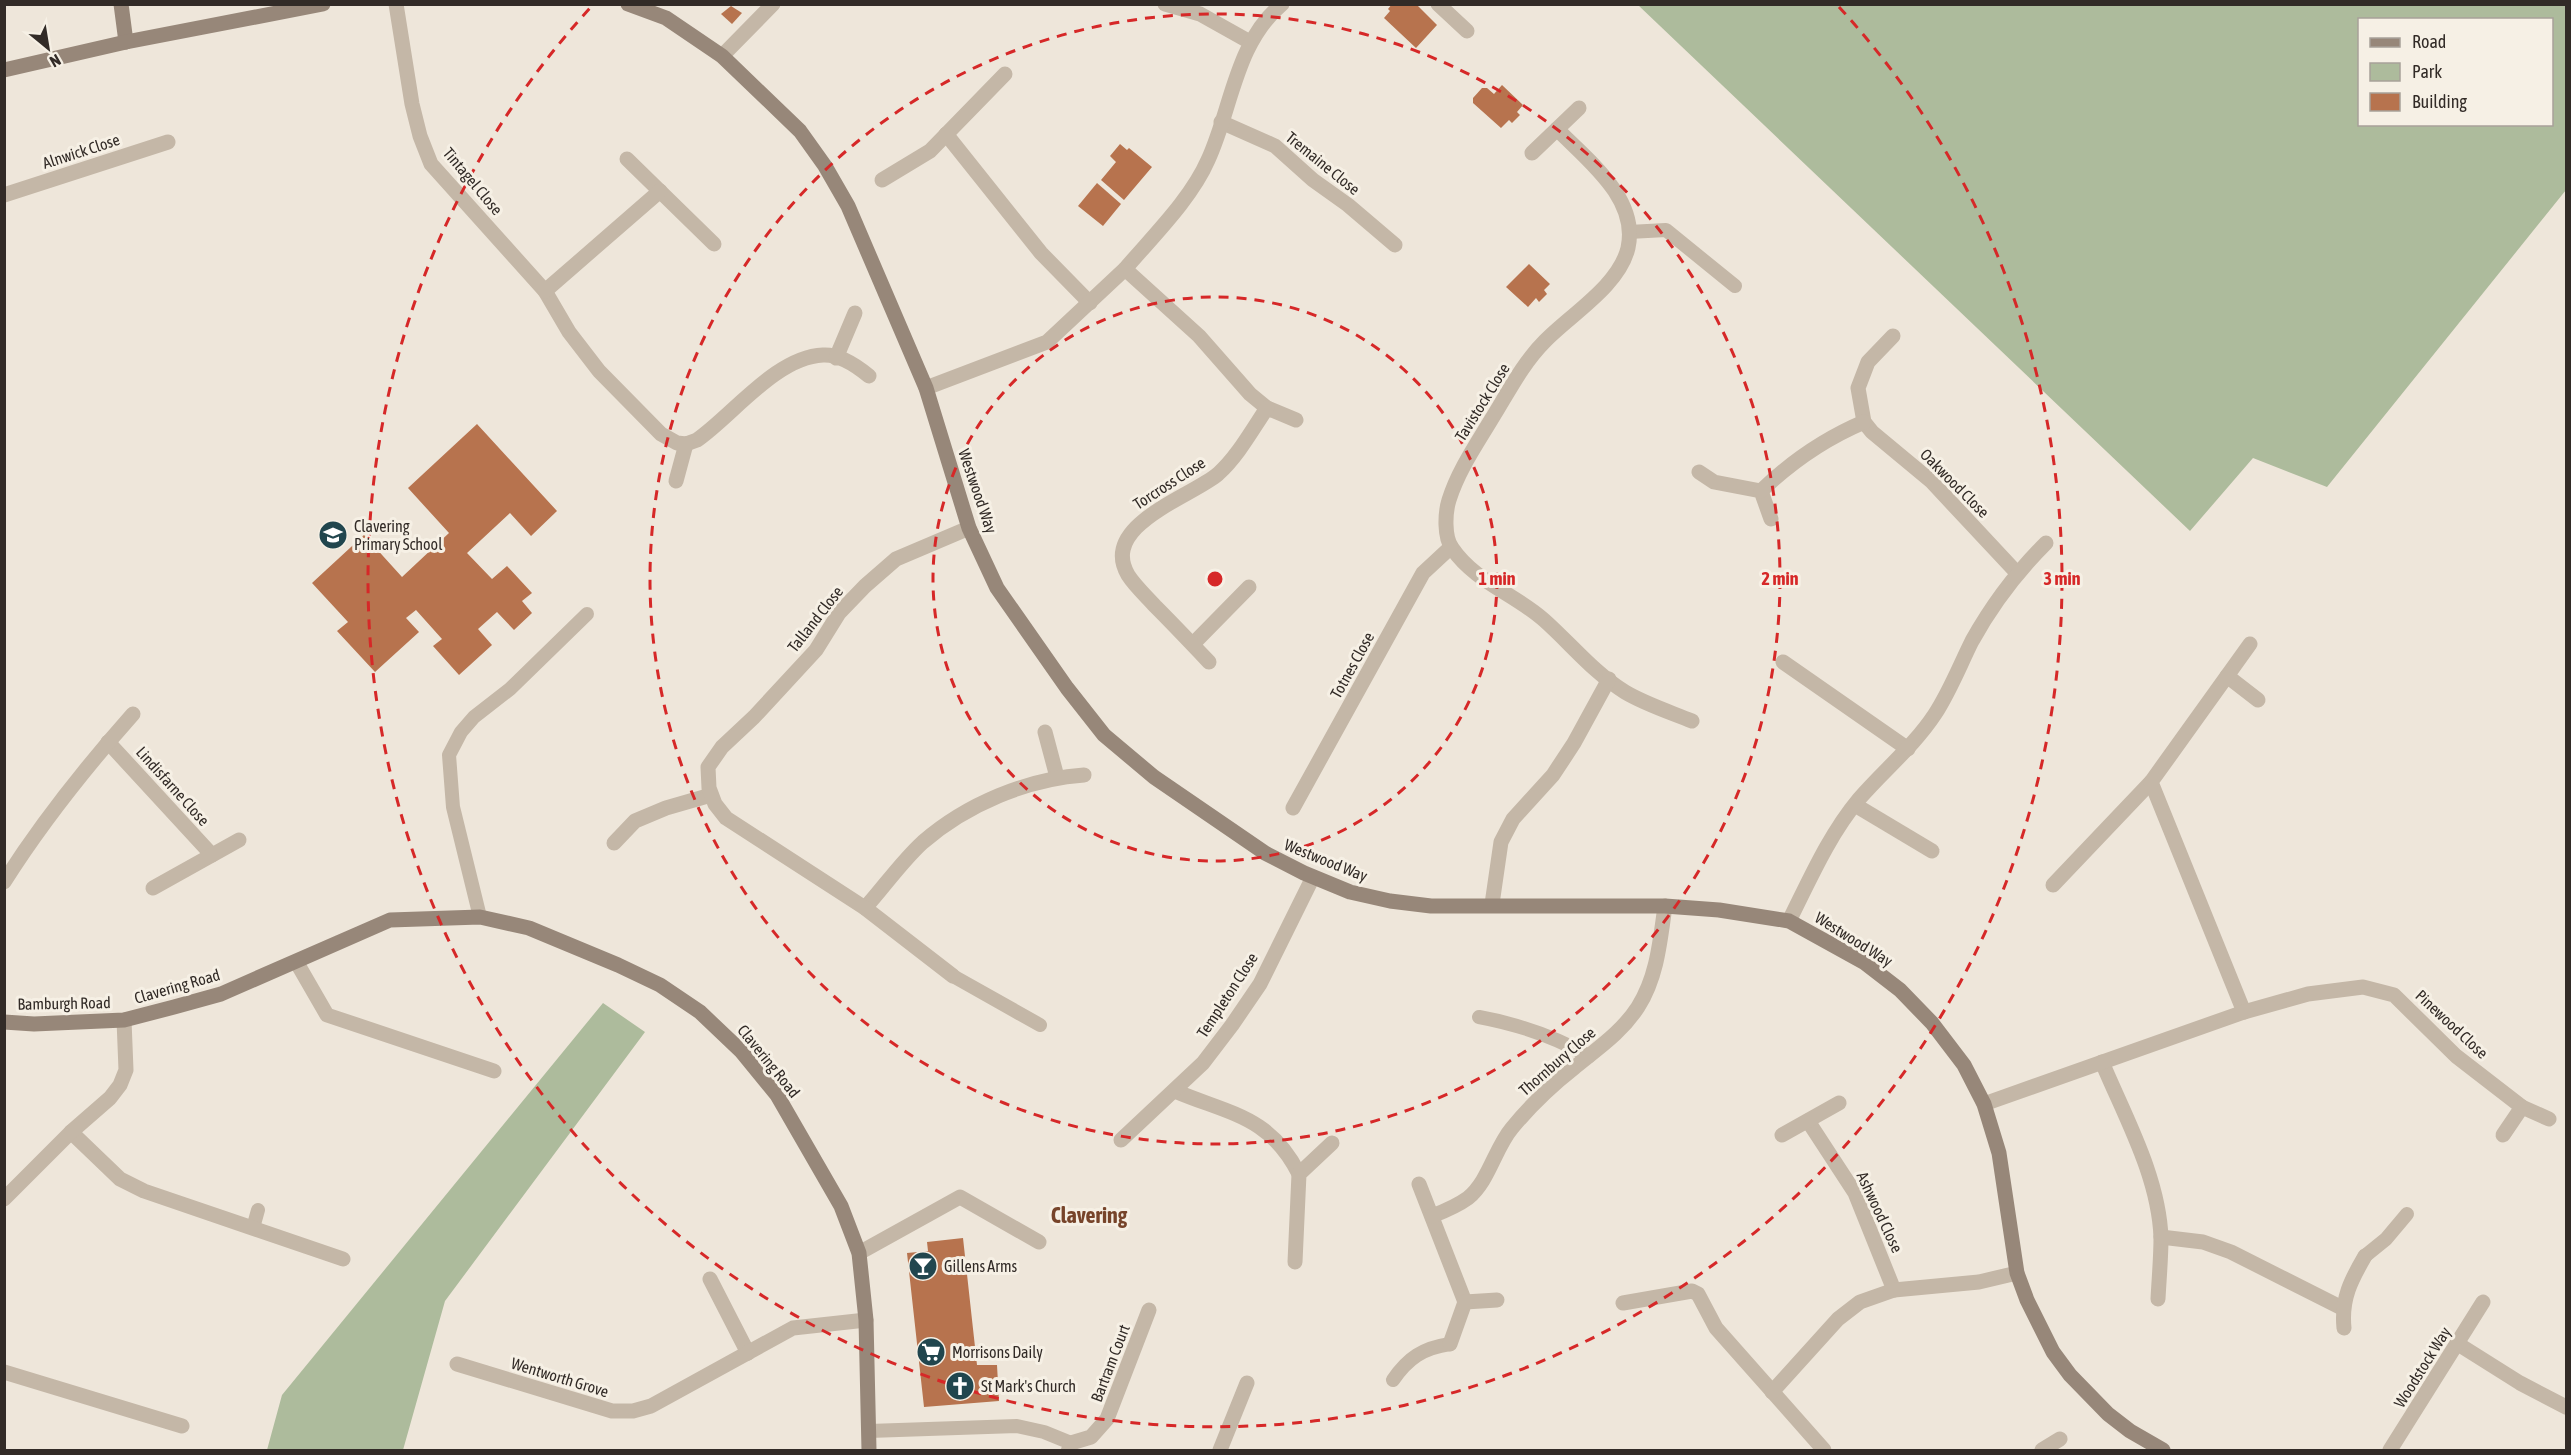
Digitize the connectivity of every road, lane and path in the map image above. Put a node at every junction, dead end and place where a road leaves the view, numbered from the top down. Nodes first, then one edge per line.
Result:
1 (121, 4) edge
2 (323, 4) edge
3 (396, 4) edge
4 (628, 4) edge
5 (773, 4) edge
6 (1165, 4) edge
7 (1282, 4) edge
8 (1438, 4) edge
9 (1467, 31) dead end
10 (126, 42) junction
11 (1250, 42) junction
12 (722, 56) junction
13 (4, 70) edge
14 (1005, 74) dead end
15 (1579, 108) dead end
16 (1221, 122) junction
17 (1557, 129) junction
18 (946, 134) junction
19 (168, 142) dead end
20 (1532, 153) dead end
21 (627, 159) dead end
22 (882, 180) dead end
23 (660, 191) junction
24 (4, 195) edge
25 (1629, 232) junction
26 (714, 244) dead end
27 (1395, 245) dead end
28 (1125, 269) junction
29 (1735, 286) dead end
30 (545, 291) junction
31 (1090, 303) junction
32 (855, 313) dead end
33 (1893, 336) dead end
34 (836, 358) junction
35 (869, 376) dead end
36 (926, 388) junction
37 (1267, 408) junction
38 (1296, 420) dead end
39 (1864, 422) junction
40 (686, 444) junction
41 (1699, 472) dead end
42 (676, 481) dead end
43 (1761, 491) junction
44 (1771, 519) dead end
45 (969, 528) junction
46 (2046, 543) dead end
47 (1451, 547) junction
48 (2017, 573) junction
49 (1249, 587) dead end
50 (587, 614) dead end
51 (1193, 644) junction
52 (2250, 644) dead end
53 (1209, 662) dead end
54 (1783, 662) dead end
55 (2227, 676) junction
56 (1609, 680) junction
57 (2258, 700) dead end
58 (133, 714) dead end
59 (1692, 721) dead end
60 (1045, 732) dead end
61 (108, 742) junction
62 (1908, 749) junction
63 (1084, 775) dead end
64 (1057, 777) junction
65 (2151, 782) junction
66 (711, 795) junction
67 (1855, 805) junction
68 (1293, 808) dead end
69 (239, 840) dead end
70 (614, 843) dead end
71 (1932, 851) dead end
72 (212, 855) junction
73 (1313, 877) junction
74 (4, 882) edge
75 (2053, 885) dead end
76 (153, 888) dead end
77 (1492, 904) junction
78 (1665, 906) junction
79 (865, 908) junction
80 (480, 916) junction
81 (1789, 921) junction
82 (297, 963) junction
83 (953, 976) joint
84 (2244, 1012) junction
85 (1479, 1017) dead end
86 (124, 1020) junction
87 (4, 1022) edge
88 (1040, 1025) dead end
89 (1589, 1056) junction
90 (2102, 1062) junction
91 (494, 1071) dead end
92 (1175, 1091) junction
93 (1839, 1103) dead end
94 (1984, 1104) junction
95 (2522, 1107) junction
96 (2549, 1119) dead end
97 (1808, 1121) junction
98 (72, 1132) junction
99 (1782, 1135) dead end
100 (2503, 1135) dead end
101 (1121, 1140) dead end
102 (1332, 1143) dead end
103 (1299, 1174) junction
104 (1419, 1184) dead end
105 (4, 1199) edge
106 (258, 1210) dead end
107 (2407, 1214) dead end
108 (1432, 1216) junction
109 (252, 1228) junction
110 (2161, 1237) junction
111 (1039, 1242) dead end
112 (859, 1253) junction
113 (2366, 1256) joint
114 (343, 1259) dead end
115 (1295, 1262) dead end
116 (2017, 1273) junction
117 (710, 1279) dead end
118 (1894, 1290) junction
119 (2158, 1299) dead end
120 (1497, 1300) dead end
121 (1465, 1302) junction
122 (2483, 1302) dead end
123 (1623, 1303) dead end
124 (2342, 1308) junction
125 (1149, 1310) dead end
126 (866, 1320) junction
127 (2344, 1328) dead end
128 (1450, 1344) joint
129 (2458, 1344) junction
130 (748, 1353) junction
131 (457, 1364) dead end
132 (4, 1372) edge
133 (1393, 1380) dead end
134 (1247, 1383) dead end
135 (1772, 1392) junction
136 (2566, 1407) edge
137 (182, 1426) dead end
138 (869, 1431) junction
139 (2060, 1439) dead end
140 (1069, 1447) edge
141 (869, 1450) edge
142 (1220, 1450) edge
143 (1824, 1450) edge
144 (2042, 1450) edge
145 (2163, 1450) edge
146 (2390, 1450) edge

1 - 10 street
2 - 10 street
3 - 30 street, Tintagel Close
4 - 12 street, Westwood Way
5 - 12 street
6 - 11 street
7 - 11 street
8 - 9 street
10 - 13 street
11 - 16 street
12 - 36 street, Westwood Way
14 - 18 street
15 - 17 street
16 - 27 street, Tremaine Close
16 - 28 street
17 - 20 street
17 - 25 street
18 - 22 street
18 - 31 street
19 - 24 street, Alnwick Close
21 - 23 street
23 - 26 street
23 - 30 street
25 - 29 lane
25 - 47 street, Tavistock Close
28 - 31 street
28 - 37 street
30 - 40 street, Tintagel Close
31 - 36 street
32 - 34 street
33 - 39 street
34 - 35 street
34 - 40 street
36 - 45 street, Westwood Way
37 - 38 street
37 - 51 street, Torcross Close
39 - 43 street
39 - 48 street, Oakwood Close
40 - 42 street
41 - 43 street
43 - 44 street
45 - 66 street, Talland Close
45 - 73 street, Westwood Way
46 - 48 street
47 - 56 street
47 - 68 street, Totnes Close
48 - 62 street
49 - 51 street
50 - 80 lane
51 - 53 street, Torcross Close
52 - 55 street
54 - 62 street
55 - 57 street
55 - 65 street
56 - 59 street
56 - 77 street
58 - 61 street
60 - 64 street
61 - 72 street, Lindisfarne Close
61 - 74 street
62 - 67 street
63 - 64 street
64 - 79 street
65 - 75 street
65 - 84 street
66 - 70 street
66 - 79 street
67 - 71 street
67 - 81 street
69 - 72 street
72 - 76 street
73 - 77 street, Westwood Way
73 - 92 street, Templeton Close
77 - 78 street, Westwood Way
78 - 81 street, Westwood Way
78 - 89 street, Thornbury Close
79 - 83 street
80 - 82 street, Clavering Road
80 - 112 street, Clavering Road
81 - 94 street, Westwood Way
82 - 86 street, Clavering Road
82 - 91 street
83 - 88 lane
84 - 90 street, Pinewood Close
84 - 95 street, Pinewood Close
85 - 89 lane
86 - 87 street, Bamburgh Road
86 - 98 street, Clavering Road
89 - 108 street, Thornbury Close
90 - 94 street, Pinewood Close
90 - 110 street
92 - 101 street, Templeton Close
92 - 103 street
93 - 97 street
94 - 116 street, Westwood Way
95 - 96 street, Pinewood Close
95 - 100 street
97 - 99 street
97 - 118 street, Ashwood Close
98 - 105 street, Clavering Road
98 - 109 street
102 - 103 street
103 - 115 street
104 - 108 street
106 - 109 lane
107 - 113 lane
108 - 121 street
109 - 114 street
110 - 119 street
110 - 124 street
111 - 112 street
112 - 126 street, Clavering Road
113 - 124 street
116 - 118 street
116 - 145 street, Westwood Way
117 - 130 street
118 - 135 street
120 - 121 street
121 - 128 street
122 - 129 street, Woodstock Way
123 - 135 street
124 - 127 street
125 - 140 street, Bartram Court
126 - 130 street, Wentworth Grove
126 - 138 street, Clavering Road
128 - 133 lane
129 - 136 street
129 - 146 street, Woodstock Way
130 - 131 street, Wentworth Grove
132 - 137 street
134 - 142 street
135 - 143 street
138 - 140 lane
138 - 141 street, Clavering Road
139 - 144 street

